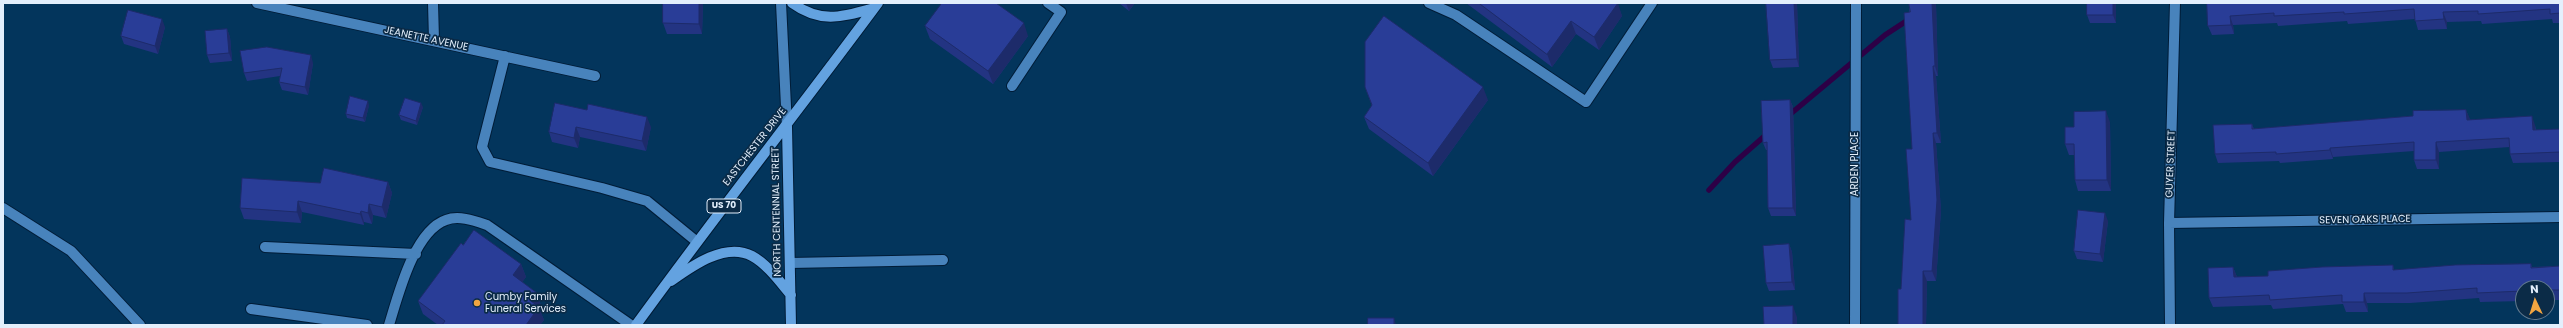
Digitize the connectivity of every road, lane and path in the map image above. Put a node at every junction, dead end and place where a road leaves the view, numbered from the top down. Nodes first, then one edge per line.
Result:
1 (257, 3) edge
2 (433, 3) edge
3 (781, 3) edge
4 (792, 3) edge
5 (1048, 3) edge
6 (1429, 3) edge
7 (1652, 3) edge
8 (1856, 3) edge
9 (2175, 3) edge
10 (876, 6) edge
11 (434, 40) junction
12 (505, 56) junction
13 (595, 76) dead end
14 (1012, 86) dead end
15 (787, 127) junction
16 (3, 208) edge
17 (2560, 217) edge
18 (2169, 223) junction
19 (696, 241) junction
20 (265, 247) dead end
21 (416, 254) junction
22 (942, 260) dead end
23 (790, 262) junction
24 (664, 286) junction
25 (791, 295) junction
26 (251, 309) dead end
27 (140, 325) edge
28 (367, 325) edge
29 (389, 325) edge
30 (631, 325) edge
31 (636, 325) edge
32 (791, 325) edge
33 (1855, 325) edge
34 (2170, 325) edge

1 - 11 street, JEANETTE AVENUE
2 - 11 street
3 - 15 street, NORTH CENTENNIAL STREET
4 - 10 main road
5 - 14 street
6 - 7 street
8 - 33 street, ARDEN PLACE
9 - 18 street, GUYER STREET
10 - 15 main road, EASTCHESTER DRIVE / US 70
11 - 12 street, JEANETTE AVENUE
12 - 13 street, JEANETTE AVENUE
12 - 19 street
15 - 19 main road, EASTCHESTER DRIVE / US 70
15 - 23 main road, NORTH CENTENNIAL STREET
16 - 27 street
17 - 18 street, SEVEN OAKS PLACE
18 - 34 street, GUYER STREET
19 - 24 main road, EASTCHESTER DRIVE / US 70
20 - 21 street
21 - 29 street
21 - 30 street
22 - 23 street
23 - 25 main road, NORTH CENTENNIAL STREET
24 - 25 main road
24 - 31 main road, EASTCHESTER DRIVE / US 70
25 - 32 main road, NORTH CENTENNIAL STREET
26 - 28 street

